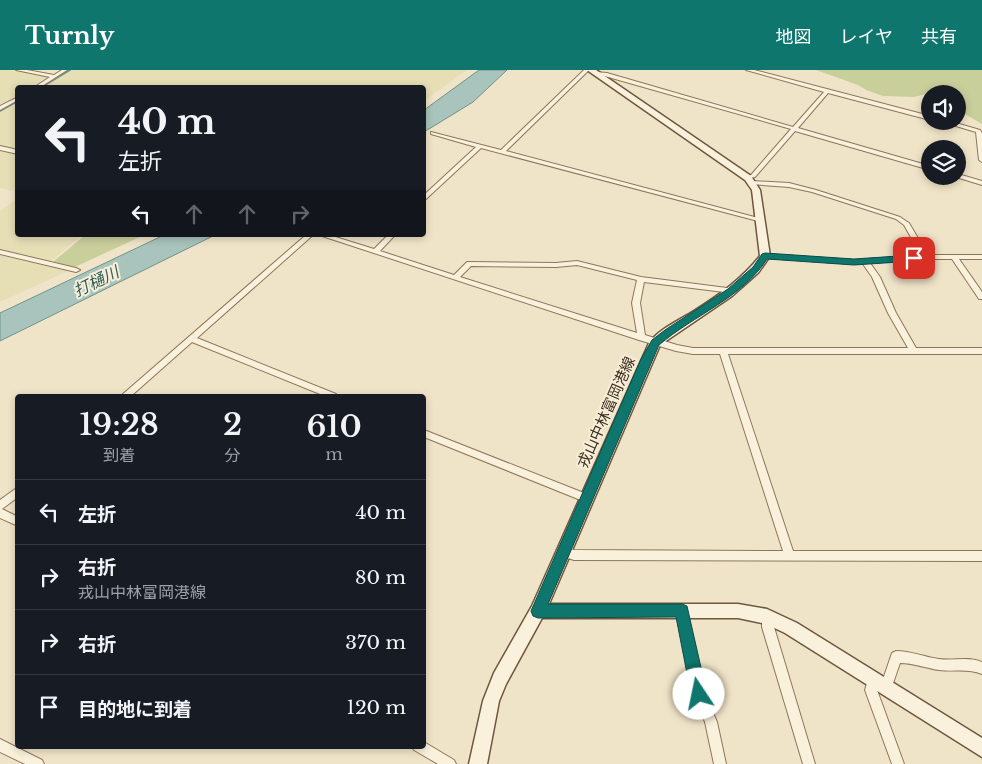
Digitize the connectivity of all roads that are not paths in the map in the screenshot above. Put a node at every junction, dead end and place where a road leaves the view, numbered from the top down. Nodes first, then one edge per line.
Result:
1 (18, 70) edge
2 (64, 70) edge
3 (748, 70) edge
4 (592, 71) edge
5 (54, 76) junction
6 (40, 85) edge
7 (827, 91) junction
8 (15, 100) edge
9 (0, 108) edge
10 (921, 116) edge
11 (966, 128) edge
12 (794, 129) junction
13 (433, 133) dead end
14 (480, 146) junction
15 (0, 148) edge
16 (15, 151) edge
17 (502, 152) junction
18 (982, 160) edge
19 (921, 165) edge
20 (966, 178) edge
21 (750, 180) junction
22 (982, 182) edge
23 (426, 196) edge
24 (760, 220) junction
25 (308, 237) edge
26 (328, 237) edge
27 (390, 237) edge
28 (0, 252) edge
29 (375, 252) junction
30 (765, 256) junction
31 (953, 256) junction
32 (926, 257) junction
33 (982, 257) edge
34 (865, 261) junction
35 (76, 270) dead end
36 (455, 278) junction
37 (641, 279) junction
38 (732, 291) junction
39 (982, 297) edge
40 (642, 338) junction
41 (192, 339) junction
42 (656, 343) junction
43 (723, 351) junction
44 (914, 351) junction
45 (982, 351) edge
46 (128, 394) edge
47 (328, 394) edge
48 (426, 434) edge
49 (15, 494) edge
50 (586, 498) junction
51 (0, 506) edge
52 (0, 512) edge
53 (15, 520) edge
54 (563, 552) junction
55 (789, 556) junction
56 (982, 556) edge
57 (538, 611) junction
58 (682, 611) junction
59 (767, 617) junction
60 (982, 668) edge
61 (880, 684) junction
62 (0, 745) edge
63 (982, 748) edge
64 (423, 749) edge
65 (38, 764) edge
66 (450, 764) edge
67 (478, 764) edge
68 (720, 764) edge
69 (809, 764) edge
70 (898, 764) edge

1 - 5 street
2 - 5 street
3 - 7 street
4 - 12 street
4 - 17 street
4 - 21 main road
5 - 6 street
7 - 10 street
7 - 12 street
8 - 9 street
11 - 18 street
12 - 19 street
12 - 21 street
13 - 14 street
14 - 17 street
14 - 23 street
15 - 16 street
17 - 24 street
20 - 22 street
21 - 24 main road
21 - 32 street
24 - 30 main road
25 - 41 street
26 - 29 street
27 - 29 street
28 - 35 street
29 - 36 street
30 - 34 street
30 - 38 main road, 戎山中林富岡港線
31 - 32 street
31 - 33 street
31 - 39 street
32 - 34 street
34 - 44 street
36 - 37 street
36 - 40 street
37 - 38 street
37 - 40 street
38 - 42 main road, 戎山中林富岡港線
40 - 42 street
41 - 46 street
41 - 47 street
42 - 43 street
42 - 50 main road, 戎山中林富岡港線
43 - 44 street
43 - 55 street
44 - 45 street
48 - 50 street
49 - 51 street
50 - 54 main road, 戎山中林富岡港線
52 - 53 street
54 - 55 street
54 - 57 main road, 戎山中林富岡港線
55 - 56 street
57 - 58 main road
57 - 67 main road, 戎山中林富岡港線
58 - 59 main road
58 - 68 street
59 - 61 main road
59 - 69 street
60 - 61 street
61 - 63 main road
61 - 70 street
62 - 65 street
64 - 66 street

